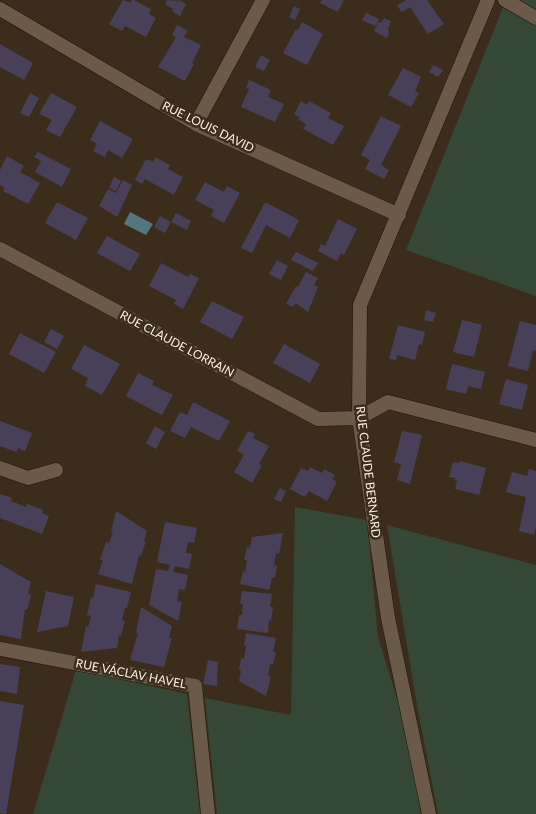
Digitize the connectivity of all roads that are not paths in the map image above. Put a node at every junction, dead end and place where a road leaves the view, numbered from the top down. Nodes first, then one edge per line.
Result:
1 (263, 0) edge
2 (488, 0) edge
3 (504, 0) edge
4 (0, 9) edge
5 (536, 18) edge
6 (196, 124) junction
7 (399, 215) junction
8 (0, 249) edge
9 (358, 418) junction
10 (536, 440) edge
11 (0, 468) edge
12 (56, 470) dead end
13 (0, 649) edge
14 (208, 814) edge
15 (429, 814) edge

1 - 6 street
2 - 7 street, RUE CLAUDE BERNARD
3 - 5 street
4 - 6 street, RUE LOUIS DAVID
6 - 7 street, RUE LOUIS DAVID
7 - 9 street, RUE CLAUDE BERNARD
8 - 9 street, RUE CLAUDE LORRAIN
9 - 10 street
9 - 15 street, RUE CLAUDE BERNARD
11 - 12 street
13 - 14 street, RUE VÁCLAV HAVEL

